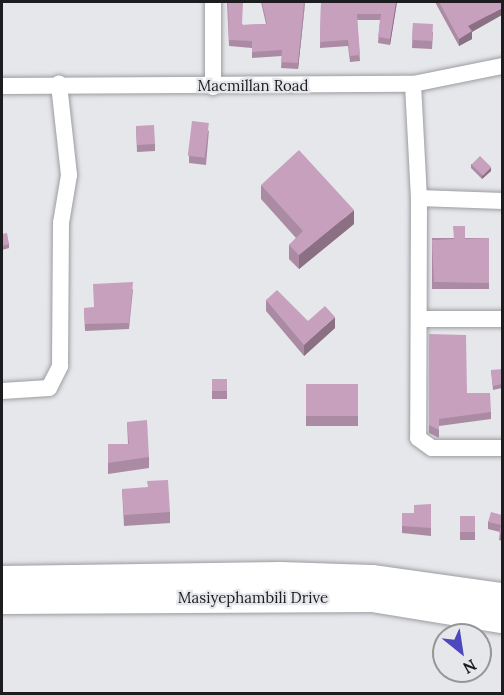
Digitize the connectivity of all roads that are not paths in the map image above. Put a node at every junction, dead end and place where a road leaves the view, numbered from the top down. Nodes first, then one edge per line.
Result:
1 (213, 2) edge
2 (502, 66) edge
3 (59, 84) junction
4 (413, 84) junction
5 (2, 86) edge
6 (213, 87) junction
7 (419, 198) junction
8 (502, 201) edge
9 (420, 319) junction
10 (502, 319) edge
11 (2, 391) edge
12 (502, 448) edge
13 (2, 579) edge
14 (502, 596) edge
15 (2, 601) edge
16 (502, 620) edge

1 - 6 street
2 - 4 street, Macmillan Road
3 - 5 street, Macmillan Road
3 - 6 street, Macmillan Road
3 - 11 street
4 - 6 street, Macmillan Road
4 - 7 street
7 - 8 street
7 - 9 street
9 - 10 street
9 - 12 street
13 - 14 main road, Masiyephambili Drive
15 - 16 main road, Masiyephambili Drive

